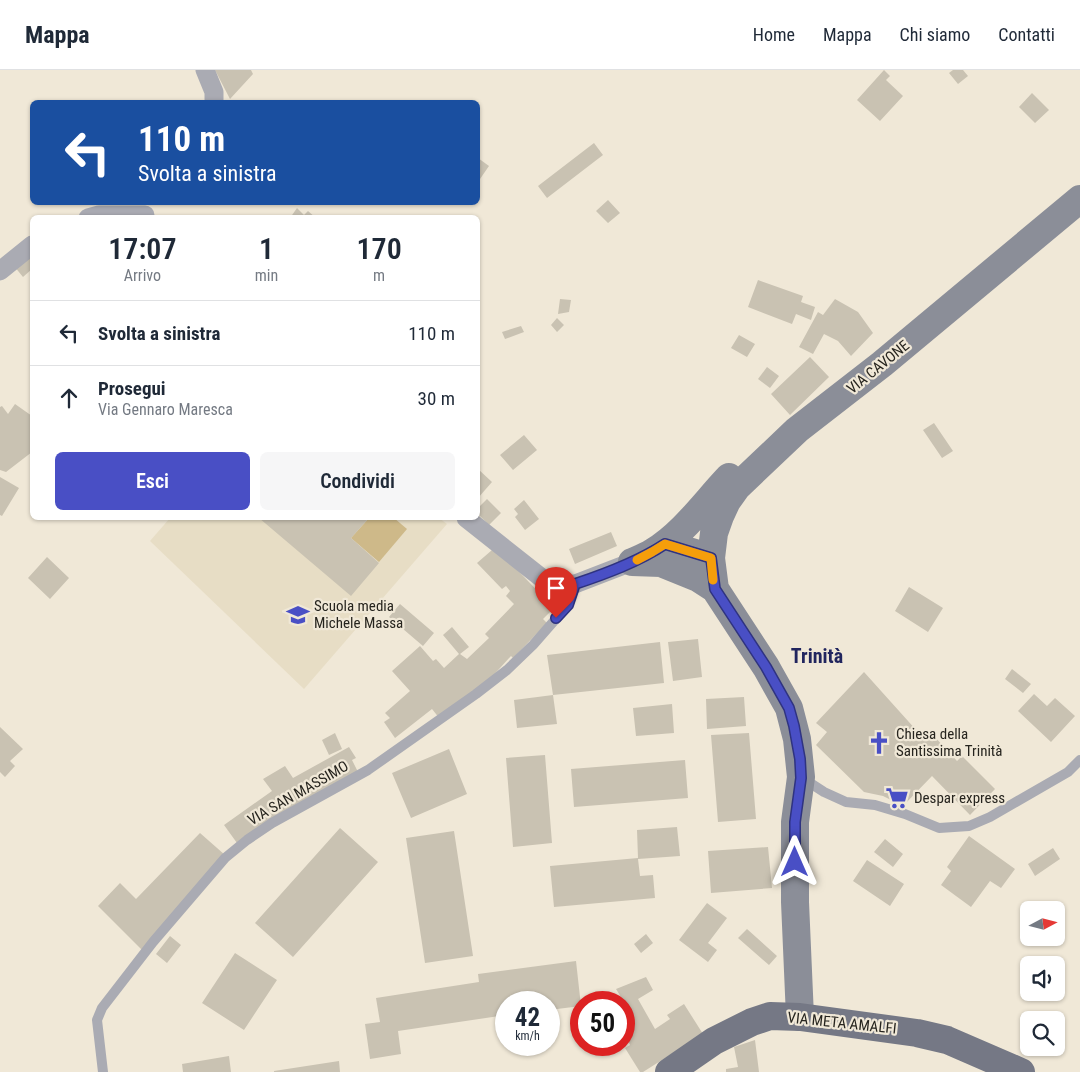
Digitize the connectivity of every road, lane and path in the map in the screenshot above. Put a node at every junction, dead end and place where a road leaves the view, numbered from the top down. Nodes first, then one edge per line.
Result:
1 (205, 70) edge
2 (214, 100) edge
3 (1080, 200) edge
4 (147, 212) edge
5 (100, 215) edge
6 (30, 247) edge
7 (0, 271) edge
8 (797, 430) junction
9 (469, 520) edge
10 (665, 544) junction
11 (711, 558) junction
12 (632, 562) junction
13 (575, 584) junction
14 (715, 589) junction
15 (1080, 760) edge
16 (801, 778) junction
17 (800, 1017) junction
18 (103, 1072) edge
19 (669, 1072) edge
20 (1021, 1072) edge

1 - 2 street
3 - 8 main road, VIA CAVONE
4 - 5 street
6 - 7 street
8 - 10 main road
8 - 11 main road, VIA CAVONE
9 - 13 street
10 - 11 main road
10 - 12 main road
11 - 14 main road, VIA CAVONE
12 - 13 street
12 - 14 main road
13 - 18 lane, VIA SAN MASSIMO
14 - 16 main road
15 - 16 lane
16 - 17 main road
17 - 19 main road, VIA META AMALFI
17 - 20 main road, VIA META AMALFI

